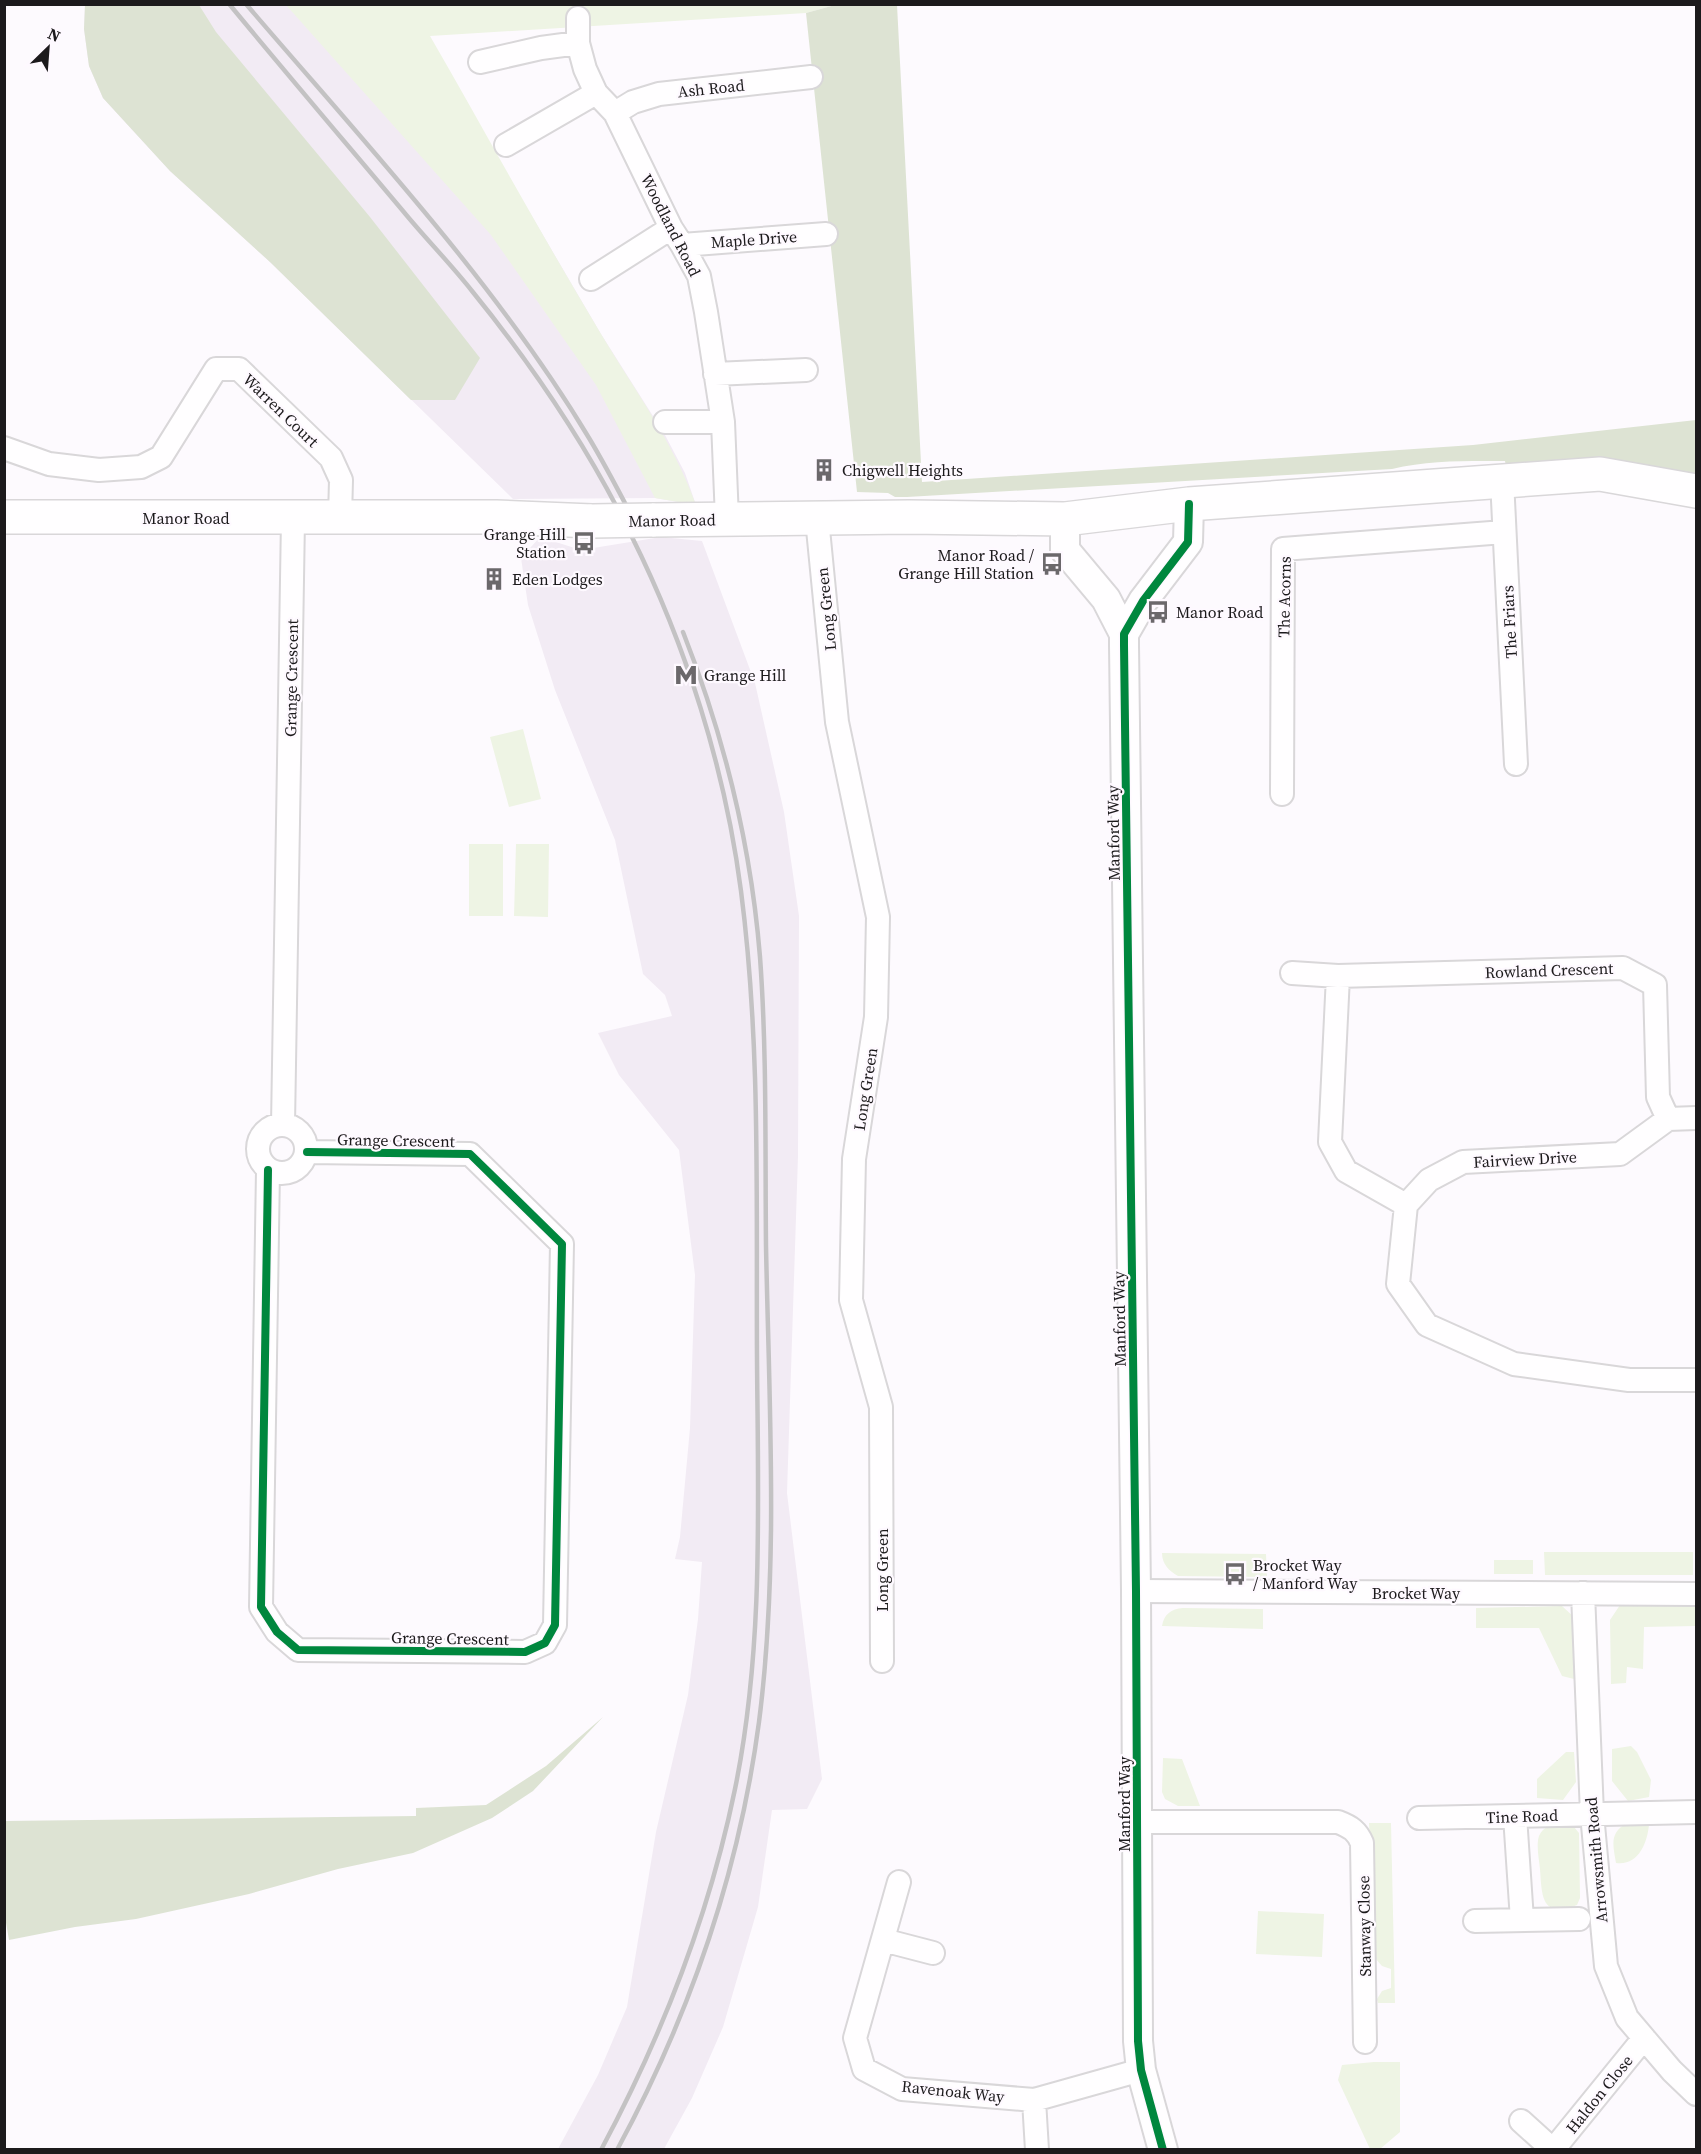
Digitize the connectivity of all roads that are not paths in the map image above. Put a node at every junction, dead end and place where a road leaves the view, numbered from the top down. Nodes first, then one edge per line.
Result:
1 (578, 18) dead end
2 (578, 43) junction
3 (480, 62) dead end
4 (811, 77) dead end
5 (596, 93) junction
6 (615, 113) junction
7 (506, 145) dead end
8 (826, 234) dead end
9 (677, 237) junction
10 (591, 279) dead end
11 (806, 370) dead end
12 (715, 374) junction
13 (664, 422) dead end
14 (723, 422) junction
15 (4, 448) edge
16 (1502, 480) junction
17 (1696, 491) edge
18 (1189, 504) junction
19 (4, 517) edge
20 (340, 518) junction
21 (293, 519) junction
22 (727, 519) junction
23 (817, 519) junction
24 (1065, 519) junction
25 (1504, 532) junction
26 (1124, 634) junction
27 (1516, 764) dead end
28 (1282, 794) dead end
29 (1292, 974) dead end
30 (1338, 975) junction
31 (1696, 1118) edge
32 (1668, 1119) junction
33 (283, 1125) junction
34 (307, 1152) junction
35 (268, 1170) junction
36 (1406, 1205) junction
37 (1696, 1380) edge
38 (1136, 1591) junction
39 (1584, 1593) junction
40 (1696, 1594) edge
41 (882, 1661) dead end
42 (1696, 1812) edge
43 (1592, 1814) junction
44 (1515, 1816) junction
45 (1419, 1818) dead end
46 (1137, 1822) junction
47 (899, 1882) dead end
48 (1579, 1919) dead end
49 (1522, 1920) junction
50 (1474, 1921) dead end
51 (883, 1940) junction
52 (933, 1953) dead end
53 (1644, 2038) junction
54 (1365, 2042) dead end
55 (1141, 2070) junction
56 (1696, 2094) edge
57 (1034, 2100) junction
58 (1521, 2121) dead end
59 (1037, 2150) edge
60 (1163, 2150) edge

1 - 2 street, Woodland Road
2 - 3 street
2 - 5 street, Woodland Road
4 - 6 street, Ash Road
5 - 6 street, Woodland Road
5 - 7 street
6 - 9 street, Woodland Road
8 - 9 street, Maple Drive
9 - 10 street
9 - 12 street, Woodland Road
11 - 12 street
12 - 14 street, Woodland Road
13 - 14 street
14 - 22 street, Woodland Road
15 - 20 street, Warren Court
16 - 17 main road, Manor Road
16 - 18 main road, Manor Road
16 - 25 street, The Friars
18 - 24 main road, Manor Road
18 - 26 street
19 - 21 main road, Manor Road
20 - 21 main road, Manor Road
20 - 22 main road, Manor Road, bridge
21 - 33 street, Grange Crescent
22 - 23 main road, Manor Road
23 - 24 main road, Manor Road
23 - 41 street, Long Green
24 - 26 street, Manford Way
25 - 27 street, The Friars
25 - 28 street, The Acorns
26 - 38 street, Manford Way
29 - 30 street, Rowland Crescent
30 - 32 street, Rowland Crescent
30 - 36 street
31 - 32 street
32 - 36 street, Fairview Drive
33 - 34 street
33 - 35 street, Grange Crescent
34 - 35 street
34 - 35 street, Grange Crescent
36 - 37 street
38 - 39 street, Brocket Way
38 - 46 street, Manford Way
39 - 40 street, Brocket Way
39 - 43 street, Arrowsmith Road
42 - 43 street, Tine Road
43 - 44 street, Tine Road
43 - 53 street, Arrowsmith Road
44 - 45 street, Tine Road
44 - 49 street
46 - 54 street, Stanway Close
46 - 55 street, Manford Way
47 - 51 street, Ravenoak Way
48 - 49 street
49 - 50 street
51 - 52 street
51 - 57 street, Ravenoak Way
53 - 56 street, Arrowsmith Road
53 - 58 street, Haldon Close
55 - 57 street, Ravenoak Way
55 - 60 street, Manford Way
57 - 59 street

